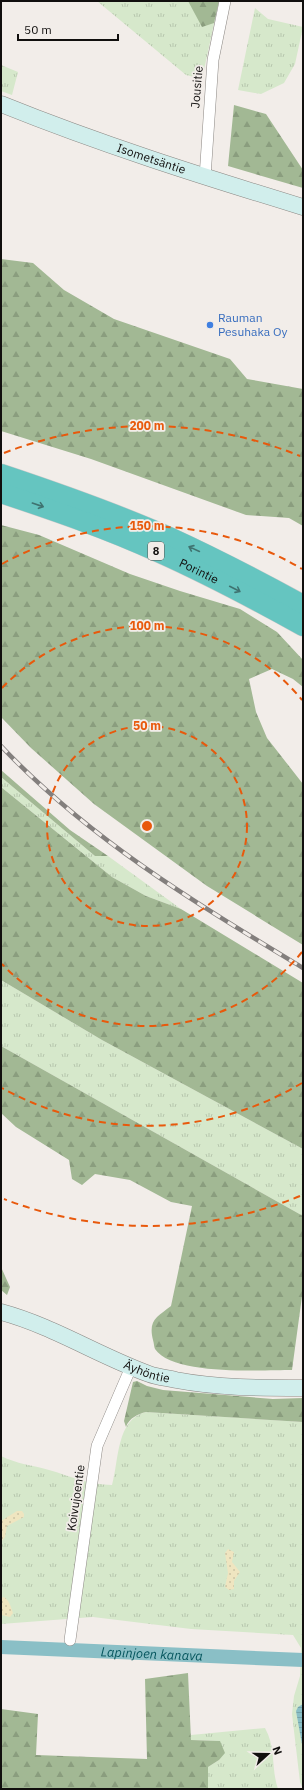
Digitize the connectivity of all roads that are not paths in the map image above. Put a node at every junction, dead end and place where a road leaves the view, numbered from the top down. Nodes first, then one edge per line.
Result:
1 (225, 1) edge
2 (1, 104) edge
3 (205, 177) junction
4 (303, 207) edge
5 (1, 474) edge
6 (1, 493) edge
7 (303, 605) edge
8 (303, 626) edge
9 (1, 1312) edge
10 (131, 1367) junction
11 (303, 1388) edge
12 (70, 1640) dead end

1 - 3 street, Jousitie
2 - 3 main road, Isometsäntie
3 - 4 main road, Isometsäntie
7 -> 5 highway, Porintie / 8
6 -> 8 highway, Porintie / 8
9 - 10 main road, Äyhöntie
10 - 11 main road, Äyhöntie
10 - 12 street, Koivujoentie

